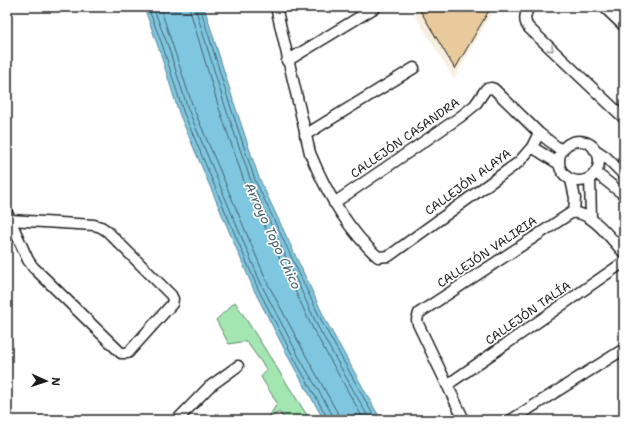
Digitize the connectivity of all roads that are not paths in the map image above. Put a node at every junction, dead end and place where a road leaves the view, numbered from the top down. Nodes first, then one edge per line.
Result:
1 (276, 7) edge
2 (376, 7) edge
3 (529, 7) edge
4 (604, 7) edge
5 (624, 26) edge
6 (287, 61) junction
7 (414, 68) dead end
8 (624, 118) edge
9 (539, 132) junction
10 (304, 135) junction
11 (532, 147) junction
12 (594, 149) junction
13 (562, 151) junction
14 (559, 164) junction
15 (592, 175) junction
16 (624, 175) edge
17 (571, 180) junction
18 (624, 195) edge
19 (334, 203) junction
20 (574, 212) junction
21 (9, 216) edge
22 (591, 218) junction
23 (624, 253) edge
24 (624, 262) edge
25 (624, 349) edge
26 (238, 366) dead end
27 (447, 385) junction
28 (177, 420) edge
29 (464, 420) edge
30 (511, 420) edge

1 - 6 street
2 - 6 street
3 -> 8 street
4 - 5 street
6 - 10 street
7 - 10 street
9 - 11 street, CALLEJÓN ALAYA
9 - 13 street
9 - 19 street, CALLEJÓN CASANDRA
10 - 19 street
11 - 14 street
11 - 19 street, CALLEJÓN ALAYA
12 - 13 street
12 - 15 street
12 - 16 street
13 - 14 street
14 - 17 street
15 - 17 street
15 - 18 street
15 - 22 street
17 - 20 street
20 - 22 street
20 - 27 street, CALLEJÓN VALIRIA
21 - 21 street
22 - 23 street
24 - 27 street, CALLEJÓN TALÍA
25 - 30 street
26 - 28 street
27 - 29 street

